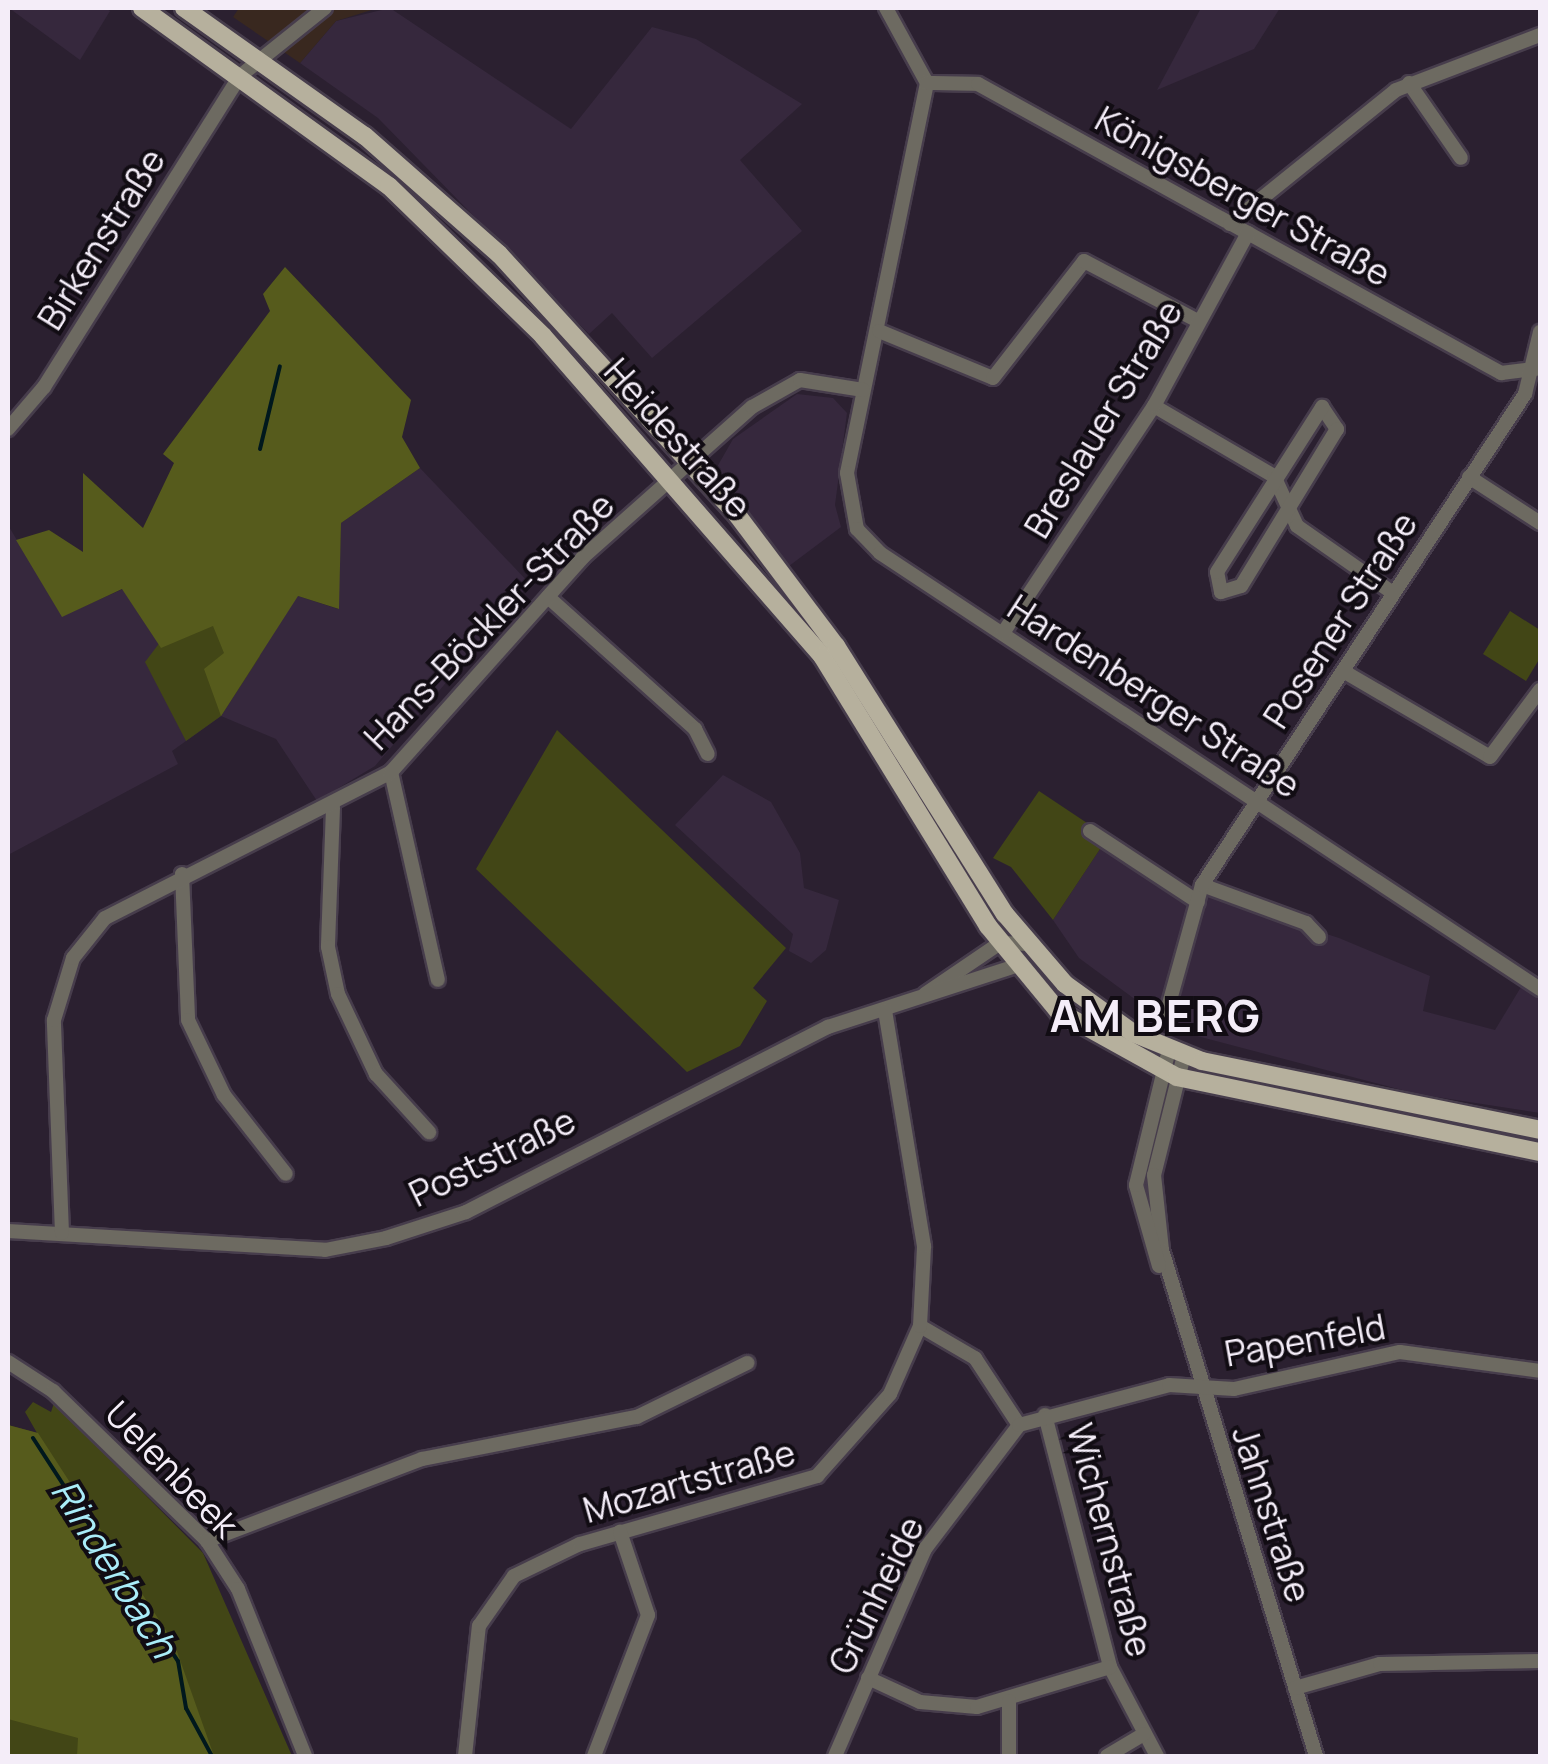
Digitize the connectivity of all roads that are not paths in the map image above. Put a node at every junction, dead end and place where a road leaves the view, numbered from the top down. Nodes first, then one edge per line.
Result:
1 (142, 8) edge
2 (184, 8) edge
3 (326, 8) edge
4 (886, 8) edge
5 (1540, 35) edge
6 (256, 58) junction
7 (240, 76) junction
8 (1409, 83) junction
9 (927, 84) junction
10 (1461, 158) dead end
11 (1230, 224) junction
12 (1248, 233) junction
13 (1198, 321) junction
14 (879, 332) junction
15 (1540, 332) edge
16 (1534, 369) edge
17 (863, 390) junction
18 (1154, 406) junction
19 (8, 430) edge
20 (690, 464) junction
21 (1274, 476) junction
22 (1470, 477) junction
23 (673, 479) junction
24 (1287, 516) junction
25 (1540, 523) edge
26 (1393, 594) junction
27 (548, 597) junction
28 (1003, 633) junction
29 (1343, 671) junction
30 (1540, 690) edge
31 (708, 754) dead end
32 (391, 772) junction
33 (1260, 800) junction
34 (333, 808) junction
35 (1090, 831) dead end
36 (182, 874) junction
37 (1202, 885) junction
38 (1198, 902) junction
39 (1320, 937) dead end
40 (1000, 944) junction
41 (1028, 944) junction
42 (1016, 966) junction
43 (438, 980) dead end
44 (1539, 986) edge
45 (917, 1001) junction
46 (885, 1010) junction
47 (1167, 1011) dead end
48 (1177, 1052) junction
49 (1170, 1075) junction
50 (1540, 1130) edge
51 (429, 1132) dead end
52 (1540, 1152) edge
53 (286, 1174) dead end
54 (8, 1231) edge
55 (62, 1233) junction
56 (920, 1326) junction
57 (8, 1362) edge
58 (747, 1363) dead end
59 (1540, 1371) edge
60 (1198, 1385) junction
61 (1045, 1416) junction
62 (1019, 1425) junction
63 (620, 1532) junction
64 (206, 1541) junction
65 (1540, 1661) edge
66 (1110, 1667) junction
67 (868, 1678) junction
68 (1295, 1688) junction
69 (1009, 1701) junction
70 (1144, 1734) junction
71 (305, 1756) edge
72 (464, 1756) edge
73 (594, 1756) edge
74 (835, 1756) edge
75 (1009, 1756) edge
76 (1107, 1756) edge
77 (1157, 1756) edge
78 (1316, 1756) edge

1 - 7 main road, Heidestraße
2 - 6 main road, Heidestraße
3 - 6 street, Birkenstraße
4 - 9 street
5 - 8 street
6 - 7 street, Birkenstraße
6 - 20 main road, Heidestraße
7 - 19 street, Birkenstraße
7 - 23 main road, Heidestraße
8 - 10 street
8 - 11 street
9 - 11 street, Königsberger Straße
9 - 14 street, Hardenberger Straße
11 - 12 street, Königsberger Straße
12 - 13 street, Breslauer Straße
12 - 16 street, Königsberger Straße
13 - 14 street
13 - 18 street, Breslauer Straße
14 - 17 street, Hardenberger Straße
15 - 16 street, Posener Straße
16 - 22 street, Posener Straße
17 - 20 street, Hans-Böckler-Straße
17 - 28 street, Hardenberger Straße
18 - 21 street
18 - 28 street, Breslauer Straße
20 - 23 street, Hans-Böckler-Straße
20 - 41 main road, Heidestraße
21 - 24 street
21 - 24 street
21 - 24 street
22 - 25 street
22 - 26 street, Posener Straße
23 - 27 street, Hans-Böckler-Straße
23 - 40 main road, Heidestraße
24 - 26 street
26 - 29 street, Posener Straße
27 - 31 street
27 - 32 street, Hans-Böckler-Straße
28 - 33 street, Hardenberger Straße
29 - 30 street
29 - 33 street, Posener Straße
32 - 34 street, Hans-Böckler-Straße
32 - 43 street
33 - 37 street, Posener Straße
33 - 44 street, Hardenberger Straße
34 - 36 street, Hans-Böckler-Straße
34 - 51 street
35 - 38 street
36 - 53 street
36 - 55 street, Hans-Böckler-Straße
37 - 38 street, Posener Straße
37 - 39 street
38 - 47 street, Posener Straße
40 - 41 street
40 - 42 main road, Heidestraße
40 - 45 street, Poststraße
41 - 48 main road, Heidestraße
42 - 45 street, Poststraße
42 - 49 main road, Heidestraße
45 - 46 street, Poststraße
46 - 55 street, Poststraße
46 - 56 street, Mozartstraße
48 - 49 street, Jahnstraße
48 - 50 main road, Heidestraße
49 - 52 main road, Heidestraße
49 - 60 street, Jahnstraße
54 - 55 street, Poststraße
56 - 62 street, Wichernstraße
56 - 63 street, Mozartstraße
57 - 64 street, Uelenbeek
58 - 64 street
59 - 60 street, Papenfeld
60 - 61 street
60 - 68 street, Jahnstraße
61 - 62 street
61 - 66 street, Wichernstraße
62 - 67 street, Grünheide
63 - 72 street, Mozartstraße
63 - 73 street
64 - 71 street, Uelenbeek
65 - 68 street
66 - 69 street
66 - 70 street, Wichernstraße
67 - 69 street
67 - 74 street, Grünheide
68 - 78 street, Jahnstraße
69 - 75 street
70 - 76 street
70 - 77 street, Wichernstraße

